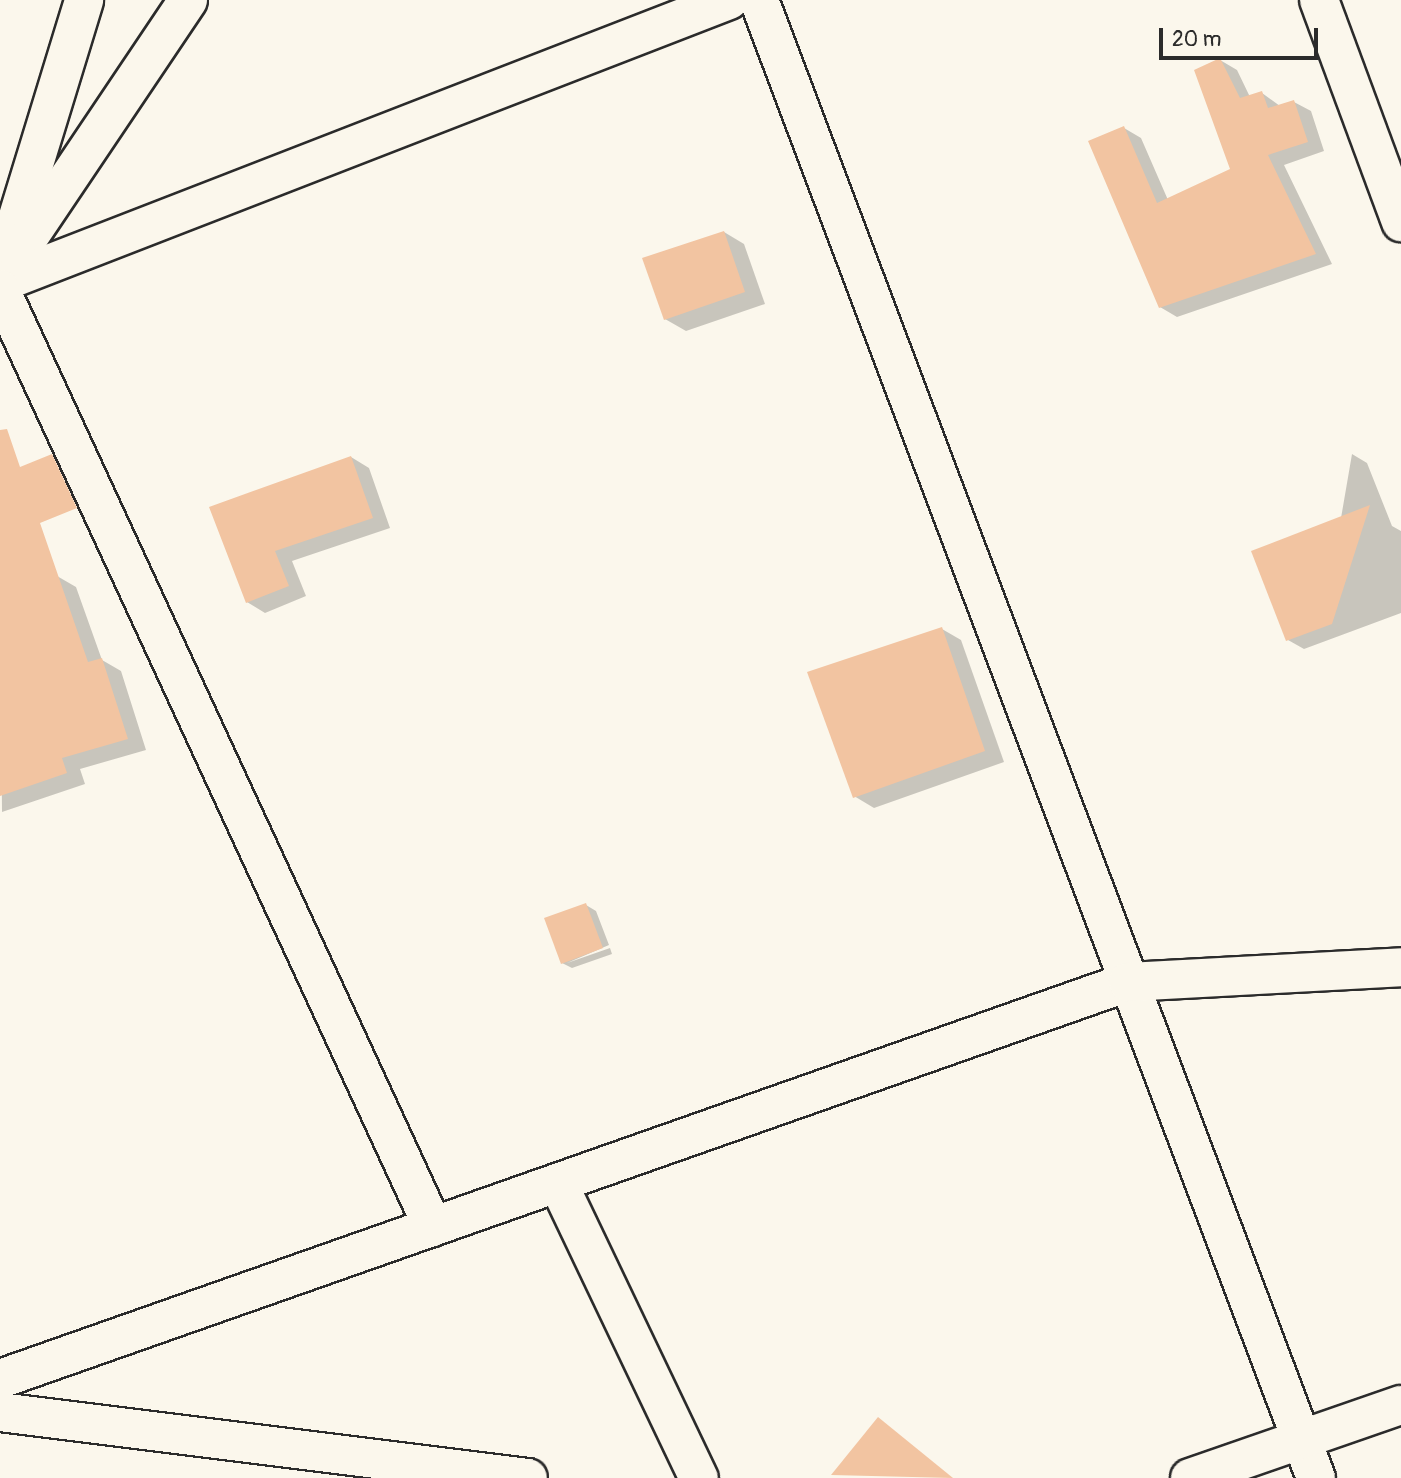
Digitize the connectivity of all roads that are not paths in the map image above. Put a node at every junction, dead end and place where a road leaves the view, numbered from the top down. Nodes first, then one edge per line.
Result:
1 (84, 0) edge
2 (188, 0) edge
3 (729, 0) edge
4 (759, 0) edge
5 (1319, 0) edge
6 (1401, 222) edge
7 (0, 280) edge
8 (0, 289) edge
9 (1401, 967) edge
10 (1128, 982) junction
11 (558, 1183) junction
12 (433, 1227) junction
13 (0, 1379) edge
14 (1401, 1405) edge
15 (0, 1412) edge
16 (1302, 1442) junction
17 (528, 1478) edge
18 (699, 1478) edge
19 (1190, 1478) edge
20 (1316, 1478) edge

1 - 7 street
2 - 7 street
3 - 7 street
4 - 10 street
5 - 6 street
8 - 12 street
9 - 10 street
10 - 11 street
10 - 16 street
11 - 12 street
11 - 18 street
12 - 13 street
14 - 16 street
15 - 17 street
16 - 19 street
16 - 20 street

